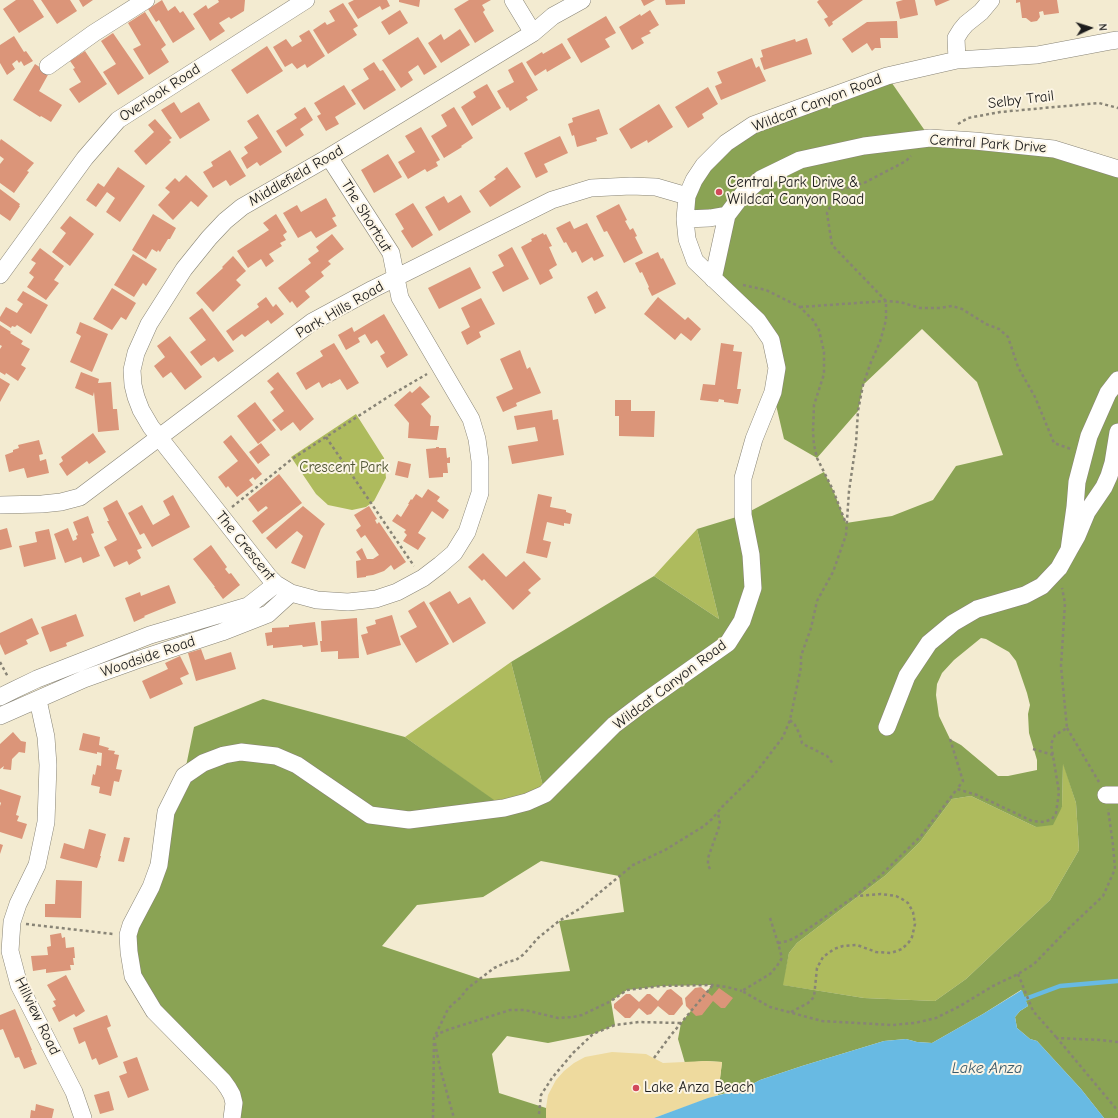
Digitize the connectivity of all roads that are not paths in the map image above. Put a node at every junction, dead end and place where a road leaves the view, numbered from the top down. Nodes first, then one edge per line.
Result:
1 (146, 0) edge
2 (306, 0) edge
3 (513, 0) edge
4 (582, 0) edge
5 (991, 0) edge
6 (534, 33) junction
7 (1118, 40) edge
8 (956, 60) junction
9 (48, 66) dead end
10 (329, 157) junction
11 (1118, 169) edge
12 (687, 196) junction
13 (727, 215) junction
14 (685, 219) junction
15 (0, 275) edge
16 (396, 278) junction
17 (713, 279) junction
18 (1118, 380) edge
19 (1118, 432) edge
20 (160, 438) junction
21 (0, 505) edge
22 (1068, 550) junction
23 (276, 584) junction
24 (291, 593) junction
25 (0, 698) edge
26 (38, 700) junction
27 (0, 716) edge
28 (887, 727) dead end
29 (83, 1118) edge
30 (232, 1118) edge

1 - 9 street
2 - 15 street, Overlook Road
3 - 6 street
4 - 6 street, Middlefield Road
5 - 8 street
6 - 10 street, Middlefield Road
7 - 8 street, Wildcat Canyon Road
8 - 12 street, Wildcat Canyon Road
10 - 16 street, The Shortcut
10 - 20 street, Middlefield Road
11 - 13 street, Central Park Drive
12 - 14 street, Wildcat Canyon Road
12 - 16 street, Park Hills Road
13 - 14 street
13 - 17 street, Central Park Drive
14 - 17 street, Wildcat Canyon Road
16 - 20 street, Park Hills Road
16 - 24 street, The Crescent
17 - 30 street, Wildcat Canyon Road
18 - 22 street
19 - 22 street
20 - 21 street, Park Hills Road
20 - 23 street, The Crescent
22 - 28 street
23 - 24 street, The Crescent
23 - 25 street, Woodside Road
24 - 26 street, Woodside Road
26 - 27 street, Woodside Road
26 - 29 street, Hillview Road

